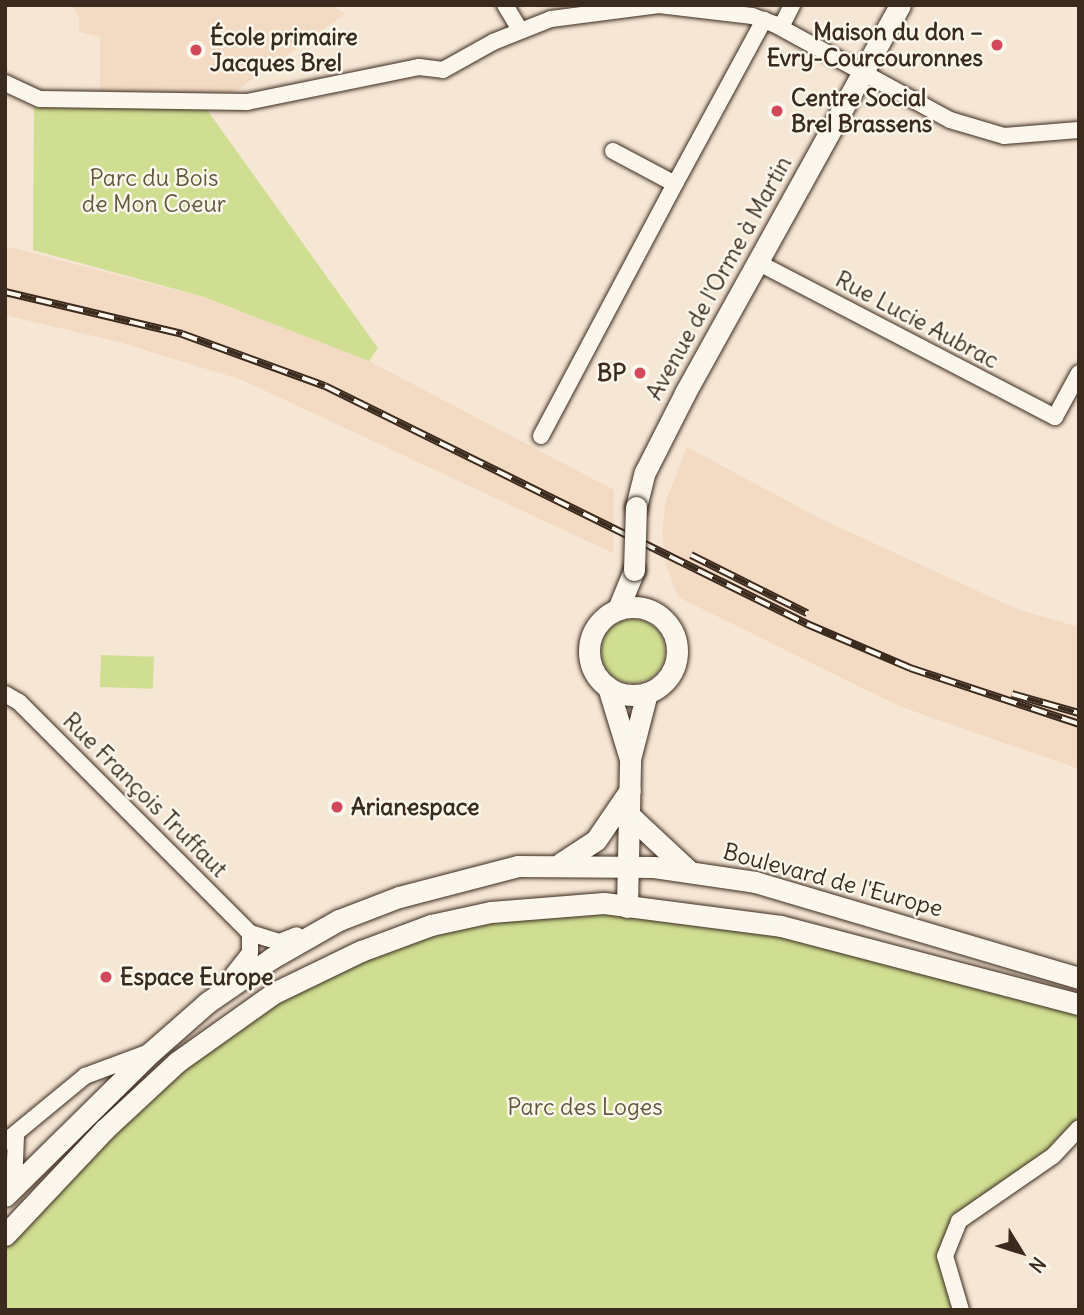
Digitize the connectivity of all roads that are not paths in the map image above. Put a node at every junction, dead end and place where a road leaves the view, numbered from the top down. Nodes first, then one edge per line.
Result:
1 (505, 5) edge
2 (659, 5) edge
3 (792, 5) edge
4 (900, 5) edge
5 (764, 20) junction
6 (781, 27) junction
7 (520, 30) junction
8 (864, 70) junction
9 (5, 83) edge
10 (1079, 130) edge
11 (614, 151) dead end
12 (675, 184) junction
13 (757, 262) junction
14 (1079, 373) edge
15 (541, 436) dead end
16 (634, 570) junction
17 (647, 609) junction
18 (618, 610) junction
19 (608, 687) junction
20 (647, 693) junction
21 (5, 694) edge
22 (630, 760) junction
23 (629, 790) junction
24 (630, 816) junction
25 (560, 864) junction
26 (627, 866) junction
27 (688, 870) junction
28 (627, 906) junction
29 (339, 920) junction
30 (250, 933) junction
31 (1079, 978) edge
32 (208, 1002) junction
33 (1079, 1004) edge
34 (150, 1052) junction
35 (1079, 1128) edge
36 (10, 1139) edge
37 (10, 1191) edge
38 (5, 1235) edge
39 (961, 1310) edge

1 - 7 street
2 - 5 street
2 - 7 street
3 - 6 street
4 - 8 main road, Avenue de l'Orme à Martin
5 - 6 street
5 - 12 street
6 - 8 street
7 - 9 street
8 - 10 street
8 - 13 main road, Avenue de l'Orme à Martin
11 - 12 street
12 - 15 street
13 - 14 street, Rue Lucie Aubrac
13 - 16 main road, Avenue de l'Orme à Martin, bridge
16 - 17 main road
16 - 18 main road
17 - 18 main road
17 - 20 main road
18 - 19 main road
19 - 20 main road
19 - 22 main road
20 - 22 main road
21 - 30 street, Rue François Truffaut
22 - 23 main road
23 - 24 main road
23 - 25 main road
24 - 26 main road
24 - 27 main road
25 - 26 main road, Boulevard de l'Europe
25 - 29 main road, Boulevard de l'Europe
26 - 27 main road, Boulevard de l'Europe
26 - 28 main road
27 - 31 main road, Boulevard de l'Europe
28 - 33 main road
28 - 38 main road
29 - 30 street
29 - 32 main road, Boulevard de l'Europe
30 - 32 street
32 - 34 main road, Boulevard de l'Europe
34 - 36 street
34 - 37 main road, Boulevard de l'Europe
35 - 39 street
36 - 37 street

